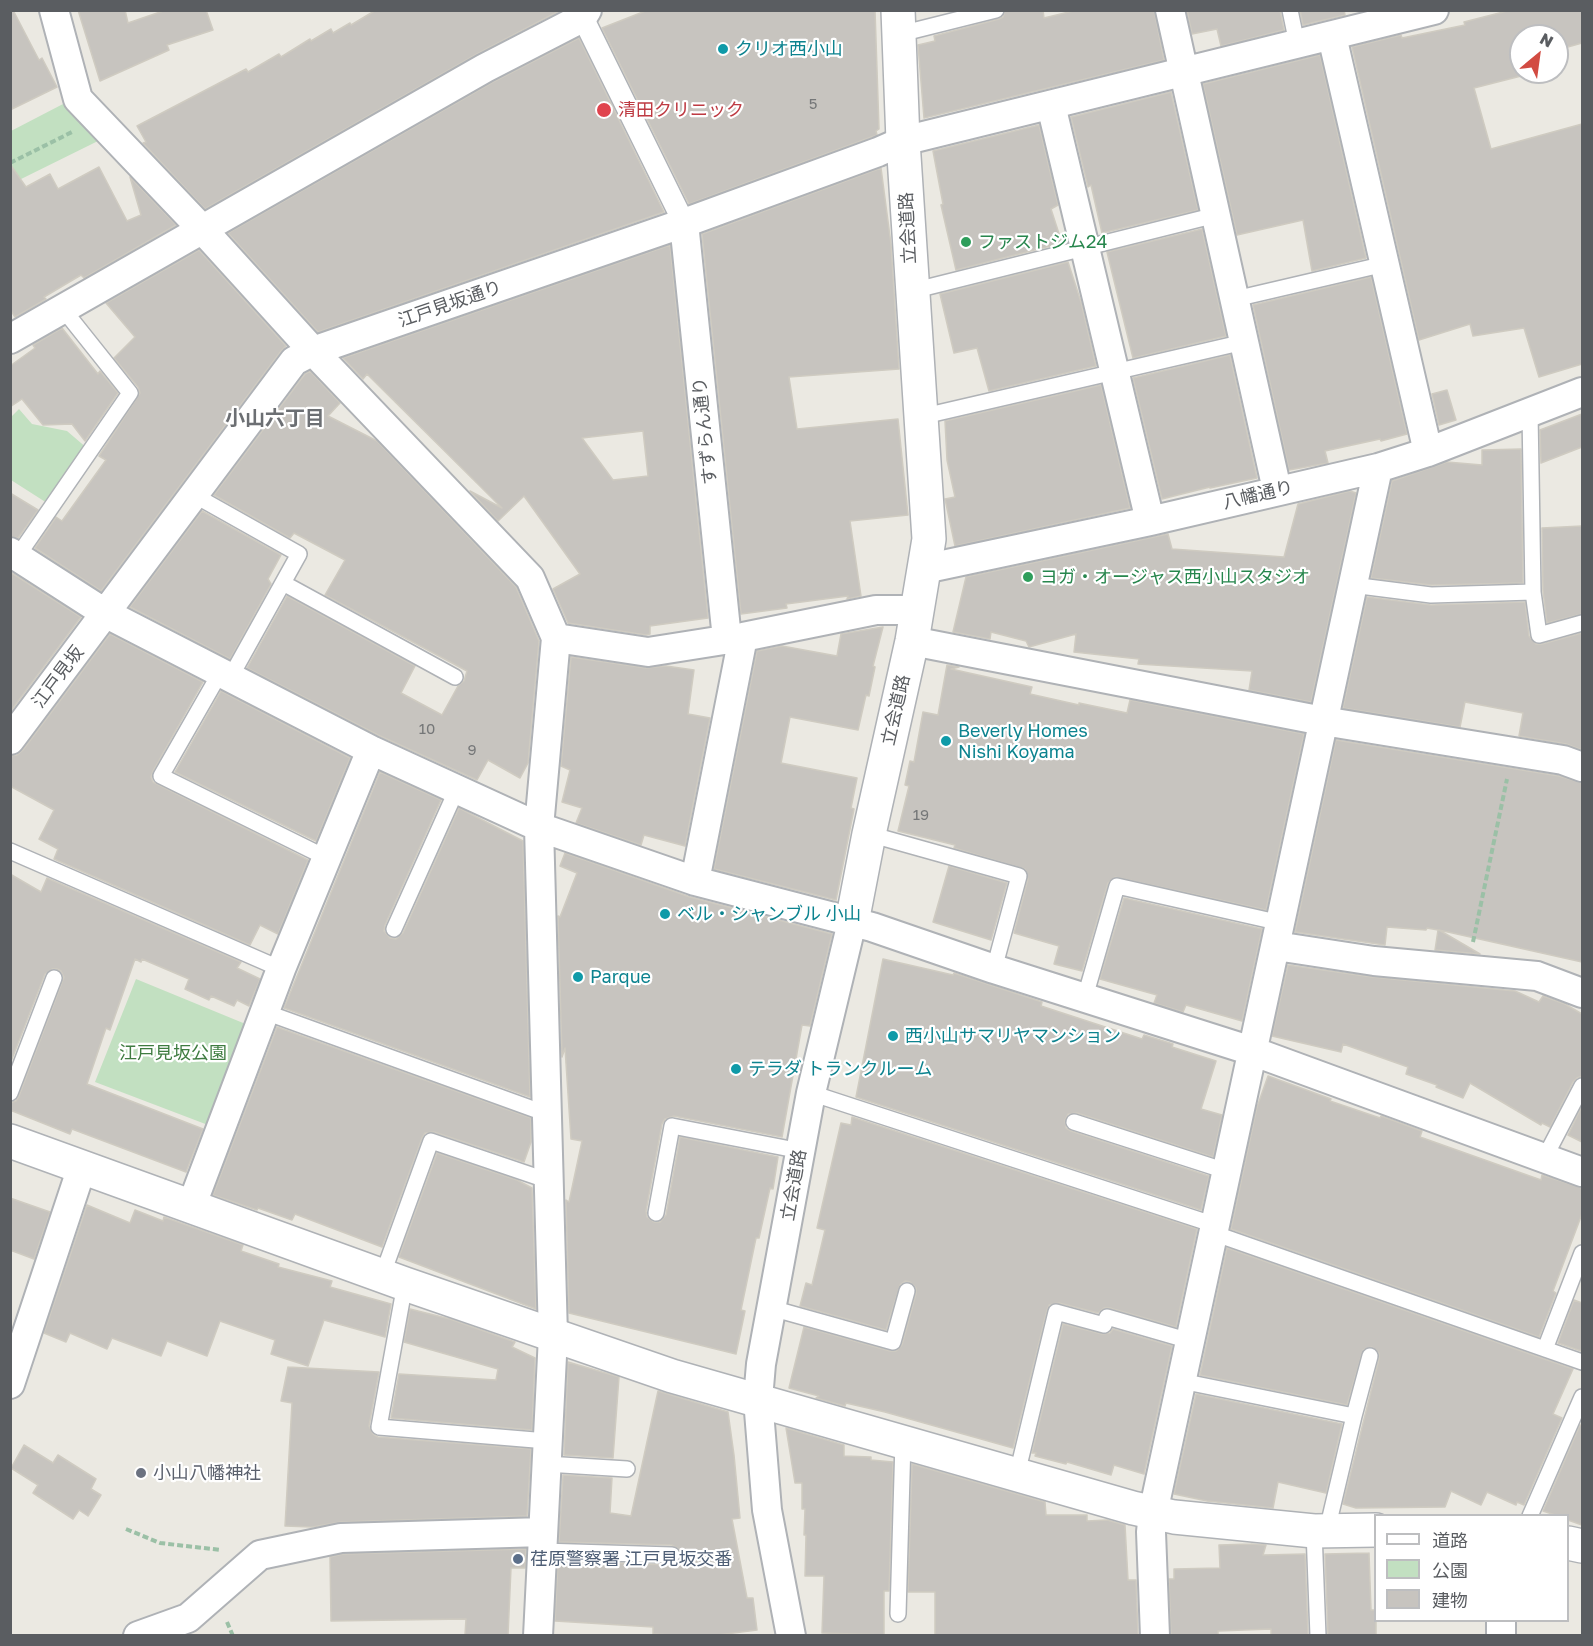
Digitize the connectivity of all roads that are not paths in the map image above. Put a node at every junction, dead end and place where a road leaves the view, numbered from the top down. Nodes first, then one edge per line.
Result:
1 (54, 10) edge
2 (996, 10) edge
3 (1170, 10) edge
4 (1290, 10) edge
5 (1434, 10) edge
6 (583, 13) edge
7 (899, 22) edge
8 (1332, 36) junction
9 (1297, 44) junction
10 (1184, 72) junction
11 (1052, 105) junction
12 (903, 141) junction
13 (1216, 215) junction
14 (684, 223) junction
15 (203, 230) junction
16 (1085, 247) junction
17 (1385, 264) junction
18 (912, 291) junction
19 (1235, 299) junction
20 (63, 309) junction
21 (10, 339) edge
22 (1244, 342) junction
23 (313, 351) junction
24 (1114, 371) junction
25 (1582, 392) edge
26 (1530, 413) junction
27 (920, 417) junction
28 (1428, 452) junction
29 (1378, 468) junction
30 (1277, 490) junction
31 (194, 495) junction
32 (1150, 521) junction
33 (14, 554) edge
34 (924, 569) junction
35 (283, 583) junction
36 (1352, 585) junction
37 (1533, 592) junction
38 (105, 613) junction
39 (1582, 623) edge
40 (915, 626) junction
41 (556, 638) junction
42 (735, 638) junction
43 (225, 675) junction
44 (455, 677) dead end
45 (1323, 721) junction
46 (10, 740) edge
47 (371, 750) junction
48 (1582, 767) edge
49 (457, 789) junction
50 (539, 827) junction
51 (868, 834) junction
52 (10, 851) edge
53 (327, 858) junction
54 (695, 881) junction
55 (852, 922) junction
56 (394, 929) dead end
57 (1278, 935) junction
58 (281, 969) junction
59 (994, 969) junction
60 (54, 978) dead end
61 (1582, 993) edge
62 (1085, 997) junction
63 (265, 1012) junction
64 (1252, 1052) junction
65 (1582, 1086) edge
66 (10, 1093) edge
67 (811, 1093) junction
68 (547, 1114) junction
69 (1074, 1122) dead end
70 (10, 1141) edge
71 (801, 1151) junction
72 (1544, 1159) junction
73 (81, 1167) junction
74 (1226, 1171) junction
75 (1582, 1172) edge
76 (549, 1181) junction
77 (191, 1206) junction
78 (656, 1213) dead end
79 (1214, 1229) junction
80 (1582, 1253) edge
81 (393, 1280) junction
82 (908, 1291) dead end
83 (771, 1308) junction
84 (553, 1336) junction
85 (1190, 1341) junction
86 (1545, 1349) junction
87 (1371, 1356) dead end
88 (1582, 1362) edge
89 (1181, 1381) junction
90 (10, 1384) edge
91 (1582, 1397) edge
92 (758, 1399) junction
93 (1354, 1416) junction
94 (903, 1441) junction
95 (547, 1453) junction
96 (627, 1468) dead end
97 (1017, 1474) junction
98 (1153, 1513) junction
99 (1530, 1514) edge
100 (1321, 1530) junction
101 (1374, 1530) edge
102 (542, 1542) junction
103 (672, 1555) dead end
104 (898, 1614) dead end
105 (138, 1635) edge
106 (538, 1635) edge
107 (791, 1635) edge
108 (1155, 1635) edge
109 (1318, 1635) edge

1 - 15 street
2 - 7 lane
3 - 10 street
4 - 9 lane
5 - 8 street, 江戸見坂通り
6 - 14 street
6 - 15 street
7 - 12 street, 立会道路
8 - 9 street, 江戸見坂通り
8 - 17 street
9 - 10 street, 江戸見坂通り
10 - 11 street, 江戸見坂通り
10 - 13 street
11 - 12 street, 江戸見坂通り
11 - 16 street
12 - 14 street, 江戸見坂通り
12 - 18 street, 立会道路
13 - 16 lane
13 - 19 street
14 - 23 street, 江戸見坂通り
14 - 42 street, すずらん通り
15 - 20 street
15 - 23 street
16 - 18 lane
16 - 24 street
17 - 19 lane
17 - 28 street
18 - 27 street, 立会道路
19 - 22 street
20 - 21 street
20 - 33 lane
22 - 24 lane
22 - 30 street
23 - 31 street, 江戸見坂通り
23 - 41 street
24 - 27 lane
24 - 32 street
25 - 26 street, 八幡通り
26 - 28 street, 八幡通り
26 - 37 lane
27 - 34 street, 立会道路
28 - 29 street, 八幡通り
29 - 30 street, 八幡通り
29 - 36 street
30 - 32 street, 八幡通り
31 - 35 lane
31 - 38 street, 江戸見坂通り
32 - 34 street, 八幡通り
33 - 38 street
34 - 40 street, 立会道路
35 - 43 lane
35 - 44 lane
36 - 37 lane
36 - 45 street
37 - 39 lane
38 - 43 street
38 - 46 street, 江戸見坂
40 - 42 street
40 - 45 street
40 - 51 street, 立会道路
41 - 42 street
41 - 50 street
42 - 54 street, すずらん通り
43 - 47 street
43 - 53 lane
45 - 48 street
45 - 57 street
47 - 49 street
47 - 53 street
49 - 50 street
49 - 56 lane
50 - 54 street
50 - 68 street
51 - 55 street, 立会道路
51 - 59 lane
52 - 58 lane
53 - 58 street
54 - 55 street
55 - 59 street
55 - 67 street, 立会道路
57 - 61 street
57 - 62 lane
57 - 64 street
58 - 63 street
59 - 62 street
60 - 66 lane
62 - 64 street
63 - 68 lane
63 - 77 street
64 - 72 street
64 - 74 street
65 - 72 lane
67 - 71 street, 立会道路
67 - 79 lane
68 - 76 street
69 - 74 lane
70 - 73 street
71 - 78 lane
71 - 83 street, 立会道路
72 - 75 street
73 - 77 street
73 - 90 street
74 - 79 street
76 - 81 lane
76 - 84 street
77 - 81 street
79 - 85 street
79 - 86 lane
80 - 86 lane
81 - 84 street
81 - 95 lane
82 - 83 lane
83 - 92 street, 立会道路
84 - 92 street
84 - 95 street
85 - 89 street
85 - 97 lane
86 - 88 lane
87 - 93 lane
89 - 93 lane
89 - 98 street
91 - 99 lane
92 - 94 street
92 - 107 street, 立会道路
93 - 100 lane
94 - 97 street
94 - 104 lane
95 - 96 lane
95 - 102 street
97 - 98 street
98 - 100 street
98 - 108 street
100 - 101 street
100 - 109 lane
102 - 103 lane
102 - 105 street
102 - 106 street

